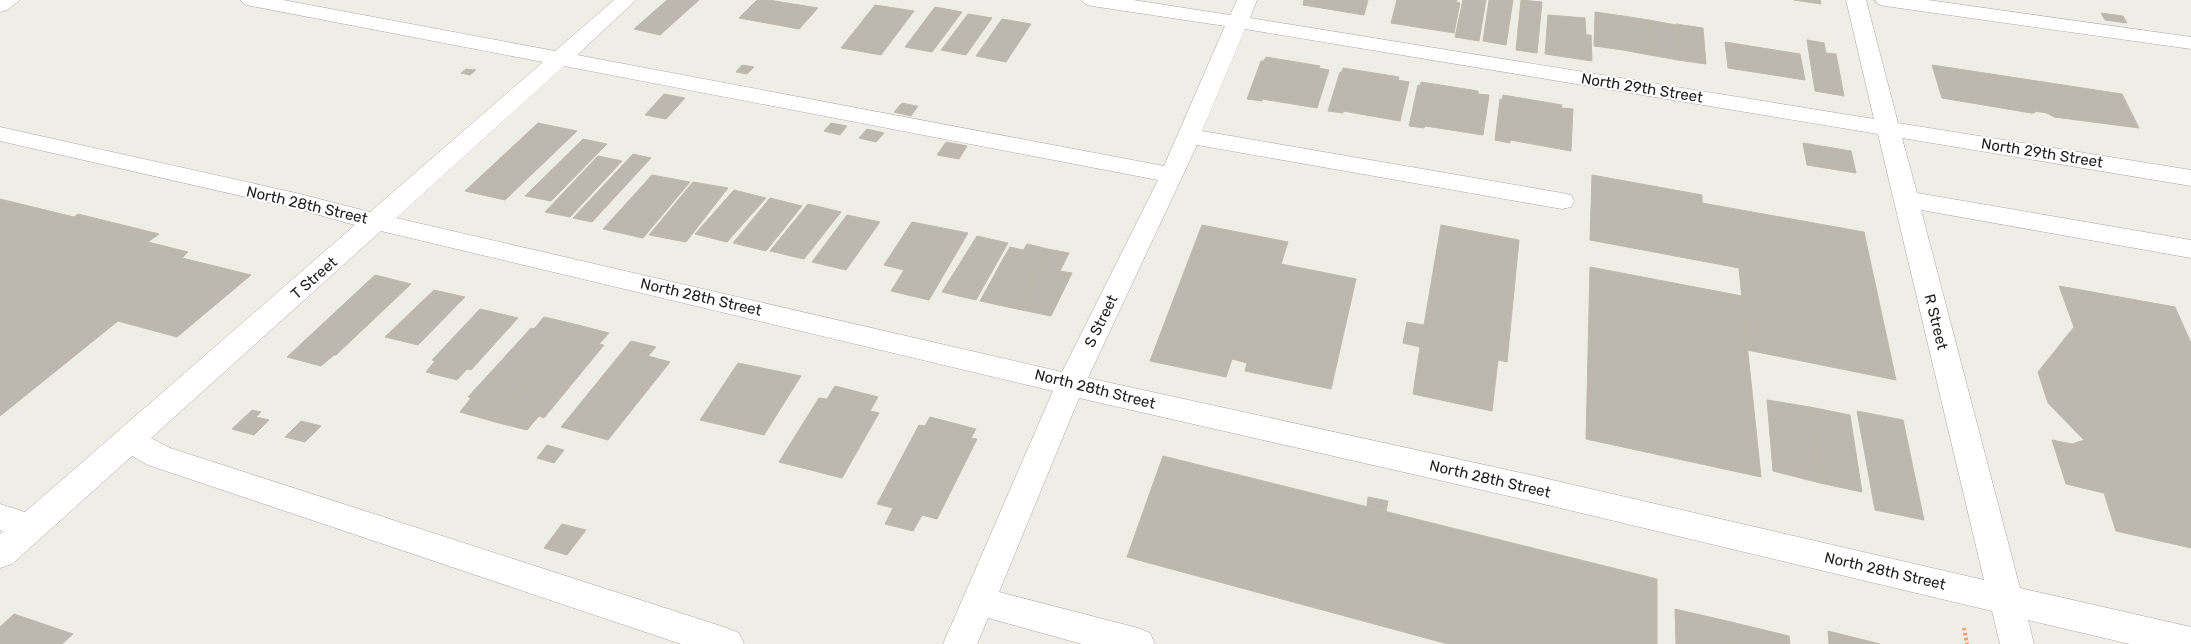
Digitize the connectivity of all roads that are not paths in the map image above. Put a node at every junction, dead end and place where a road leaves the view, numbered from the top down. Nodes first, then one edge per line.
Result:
1 (10, 0) edge
2 (251, 0) edge
3 (626, 0) edge
4 (1092, 0) edge
5 (1856, 0) edge
6 (1885, 0) edge
7 (0, 6) edge
8 (1242, 11) edge
9 (2191, 43) edge
10 (560, 59) junction
11 (1888, 128) junction
12 (0, 134) edge
13 (1188, 136) junction
14 (1172, 175) junction
15 (2191, 178) edge
16 (1906, 199) junction
17 (1562, 201) dead end
18 (377, 222) junction
19 (2191, 249) edge
20 (1071, 384) junction
21 (130, 440) junction
22 (0, 517) edge
23 (30, 527) junction
24 (0, 554) edge
25 (2006, 599) junction
26 (979, 601) junction
27 (2191, 643) edge
28 (727, 644) edge
29 (960, 644) edge
30 (1138, 644) edge
31 (2017, 644) edge

1 - 7 street
2 - 10 street
3 - 10 street, T Street
4 - 8 street, North 29th Street
5 - 11 street, R Street
6 - 9 street
8 - 11 street, North 29th Street
8 - 13 street, S Street
10 - 14 street
10 - 18 street, T Street
11 - 15 street, North 29th Street
11 - 16 street, R Street
12 - 18 street, North 28th Street
13 - 14 street, S Street
13 - 17 street
14 - 20 street, S Street
16 - 19 street
16 - 25 street, R Street
18 - 20 street, North 28th Street
18 - 21 street, T Street
20 - 25 street, North 28th Street
20 - 26 street, S Street
21 - 23 street, T Street
21 - 28 street
22 - 23 street
23 - 24 street, T Street
25 - 27 street, North 28th Street
25 - 31 street, R Street
26 - 29 street, S Street
26 - 30 street

